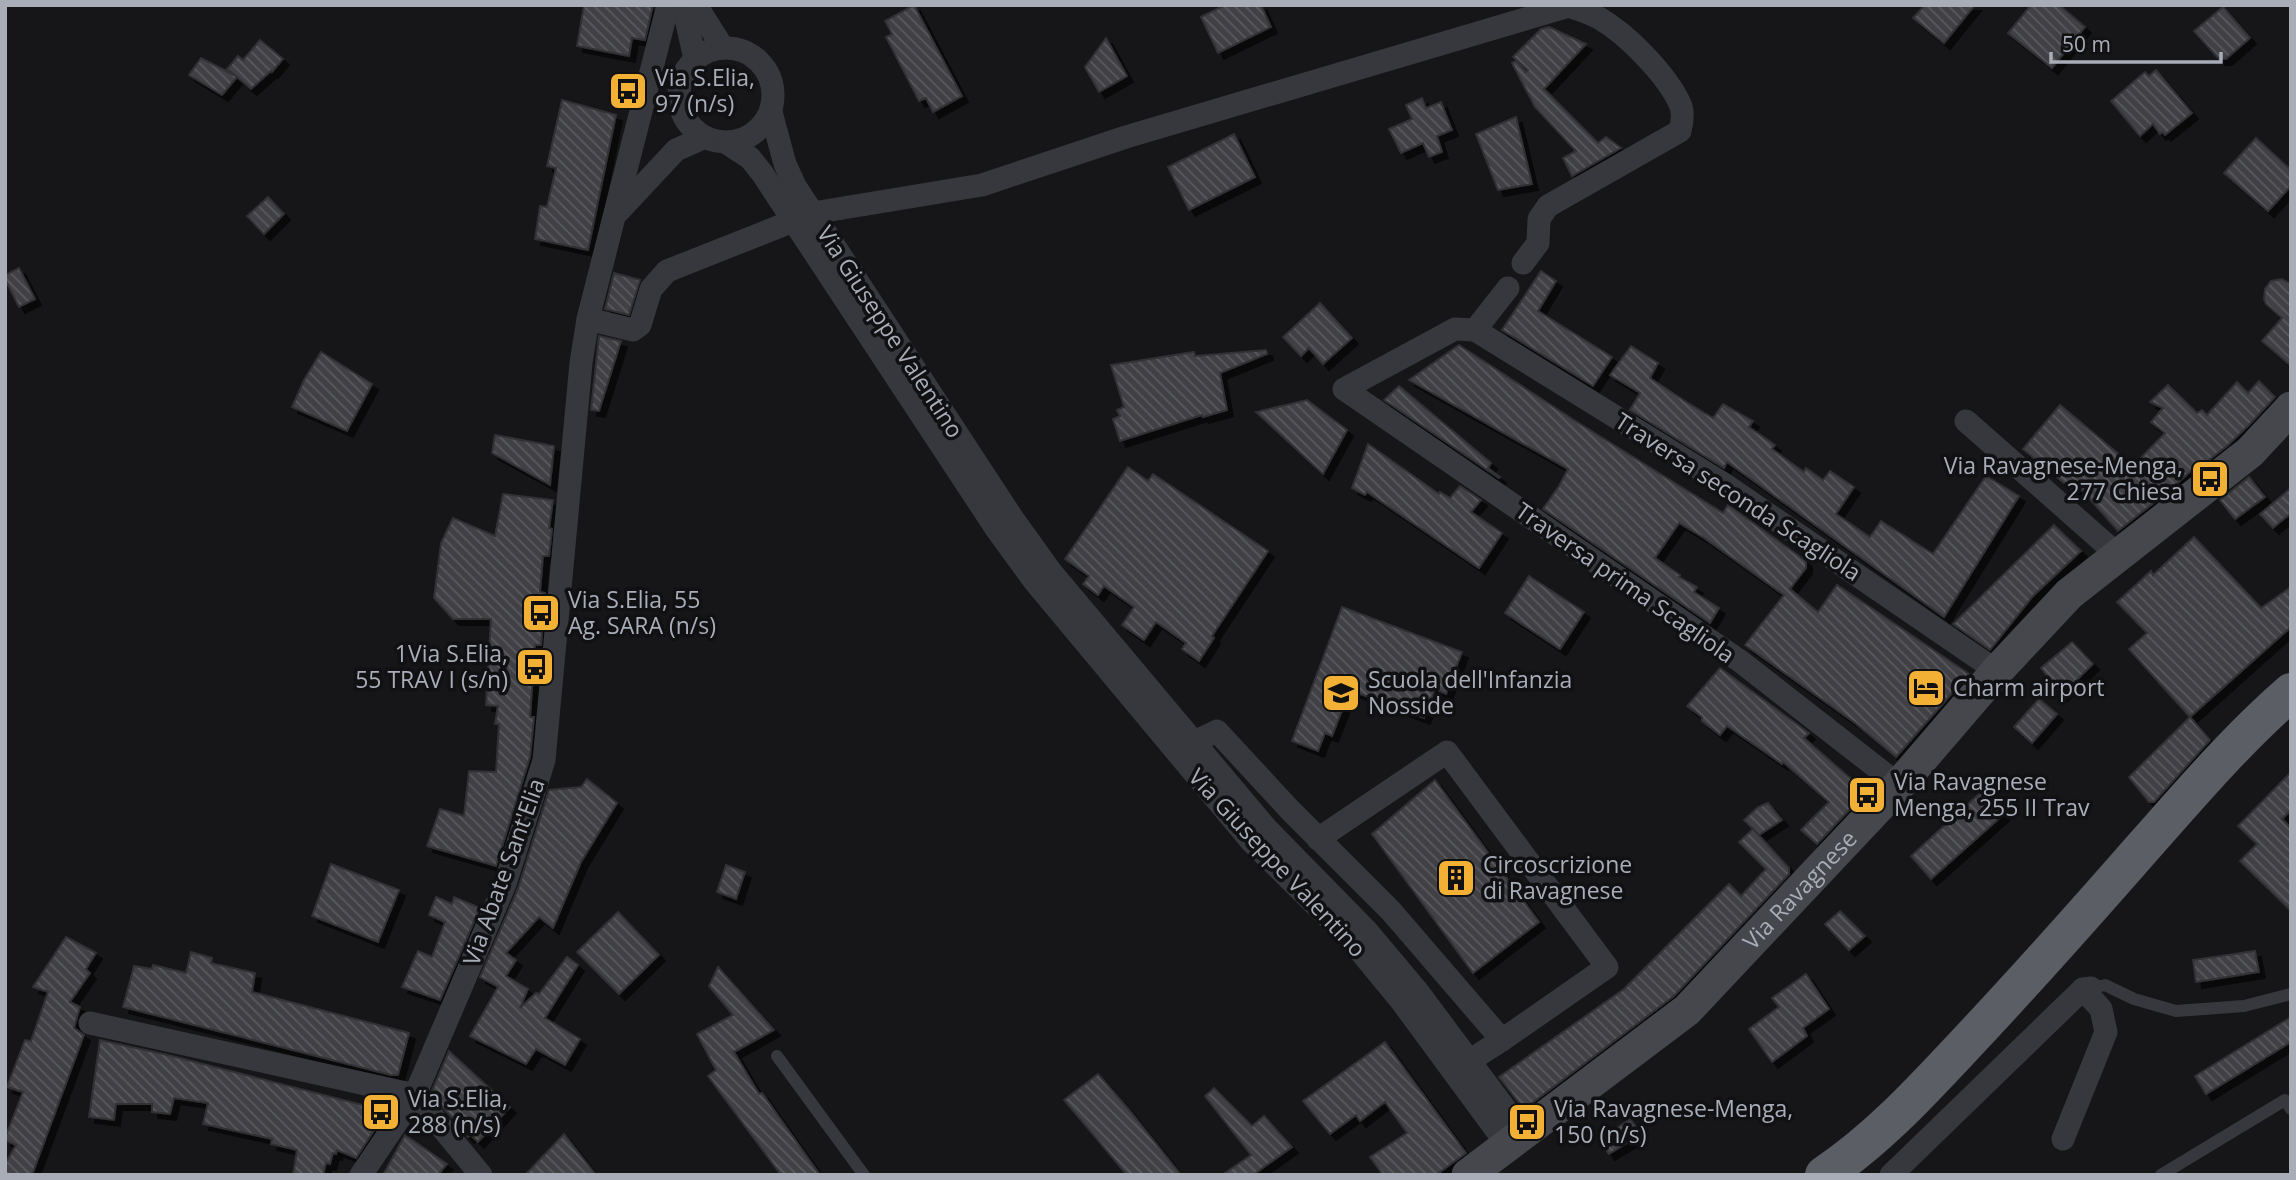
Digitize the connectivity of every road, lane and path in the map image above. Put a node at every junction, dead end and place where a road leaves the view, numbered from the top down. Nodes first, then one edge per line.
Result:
1 (668, 5) edge
2 (683, 5) edge
3 (696, 5) edge
4 (723, 48) junction
5 (695, 59) junction
6 (771, 112) junction
7 (684, 117) junction
8 (704, 138) junction
9 (727, 143) junction
10 (676, 150) junction
11 (617, 214) junction
12 (803, 217) junction
13 (1523, 263) dead end
14 (1508, 288) dead end
15 (588, 319) junction
16 (1475, 330) junction
17 (2291, 408) edge
18 (1966, 421) dead end
19 (1021, 547) junction
20 (2118, 555) junction
21 (1997, 671) junction
22 (2291, 692) edge
23 (2291, 721) edge
24 (1194, 742) junction
25 (1899, 785) junction
26 (1318, 839) junction
27 (2087, 989) junction
28 (2291, 994) edge
29 (90, 1023) dead end
30 (1502, 1040) junction
31 (777, 1056) dead end
32 (1462, 1066) junction
33 (415, 1095) junction
34 (2291, 1109) edge
35 (2063, 1139) dead end
36 (1516, 1140) junction
37 (361, 1175) edge
38 (481, 1175) edge
39 (864, 1175) edge
40 (1468, 1175) edge
41 (1824, 1175) edge
42 (1862, 1175) edge
43 (1891, 1175) edge
44 (2161, 1175) edge

1 - 11 street, Via Abate Sant'Elia
2 - 5 street
3 - 4 street
4 - 5 street
4 - 6 street
5 - 7 street
6 - 9 street
6 - 12 street, Via Giuseppe Valentino
7 - 8 street
7 - 10 street, Via Abate Sant'Elia
8 - 9 street
8 - 10 street, Via Abate Sant'Elia
9 - 12 street, Via Giuseppe Valentino
10 - 11 street, Via Abate Sant'Elia
11 - 15 street, Via Abate Sant'Elia
12 - 13 street
12 - 15 street
12 - 19 street, Via Giuseppe Valentino
14 - 16 street
15 - 33 street, Via Abate Sant'Elia
16 - 21 street, Traversa seconda Scagliola
16 - 25 street, Traversa prima Scagliola
17 - 20 main road, Via Ravagnese
18 - 20 street
19 - 24 street, Via Giuseppe Valentino
19 - 32 street, Via Giuseppe Valentino
20 - 21 main road, Via Ravagnese
21 - 25 main road, Via Ravagnese
22 - 41 highway
23 - 42 highway
24 - 26 street
24 - 32 street, Via Giuseppe Valentino
25 - 36 main road, Via Ravagnese
26 - 30 street
26 - 30 street
27 - 28 lane
27 - 35 street
27 - 43 street
29 - 33 street
30 - 32 street
31 - 39 lane
32 - 36 street, Via Giuseppe Valentino
33 - 37 street, Via Abate Sant'Elia
33 - 38 street
34 - 44 lane
36 - 40 main road, Via Ravagnese

